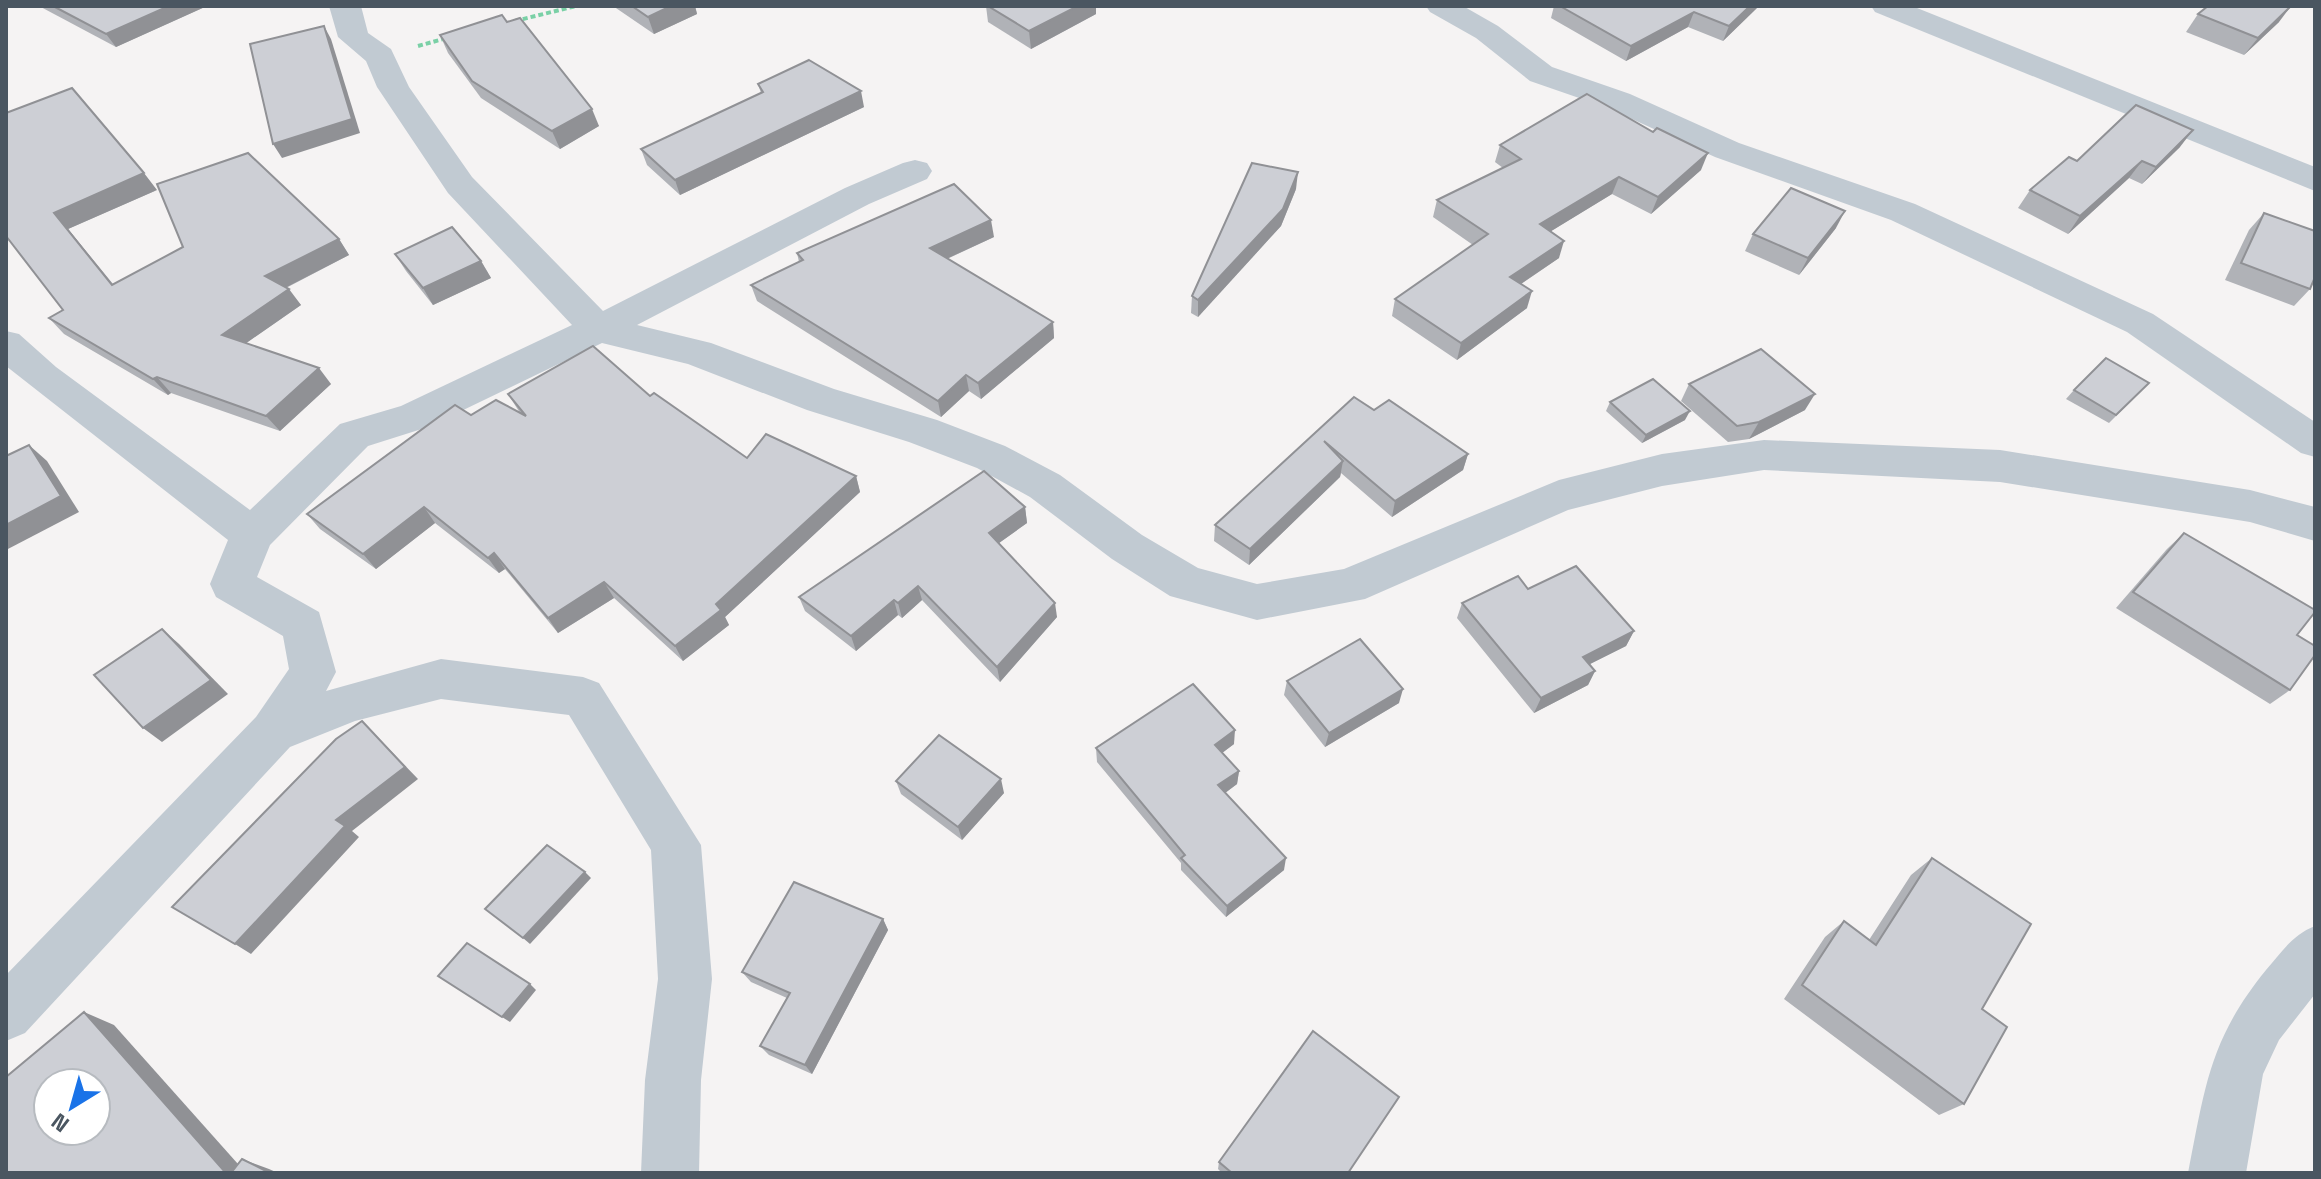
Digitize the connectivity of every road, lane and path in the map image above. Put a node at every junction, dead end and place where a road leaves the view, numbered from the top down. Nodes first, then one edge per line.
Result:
1 (344, 6) edge
2 (576, 6) edge
3 (1441, 6) edge
4 (1893, 7) edge
5 (513, 21) edge
6 (451, 37) edge
7 (380, 56) junction
8 (915, 171) dead end
9 (2315, 180) edge
10 (598, 329) junction
11 (6, 344) edge
12 (2315, 442) edge
13 (2315, 524) edge
14 (252, 535) junction
15 (273, 732) junction
16 (2315, 952) edge
17 (6, 1014) edge
18 (670, 1173) edge
19 (2217, 1173) edge

1 - 7 street
2 - 5 path
3 - 12 street
4 - 9 street
6 - 7 path
7 - 10 street
8 - 10 street
10 - 13 street
10 - 14 street
11 - 14 street
14 - 15 street
15 - 17 street
15 - 18 street
16 - 19 street

